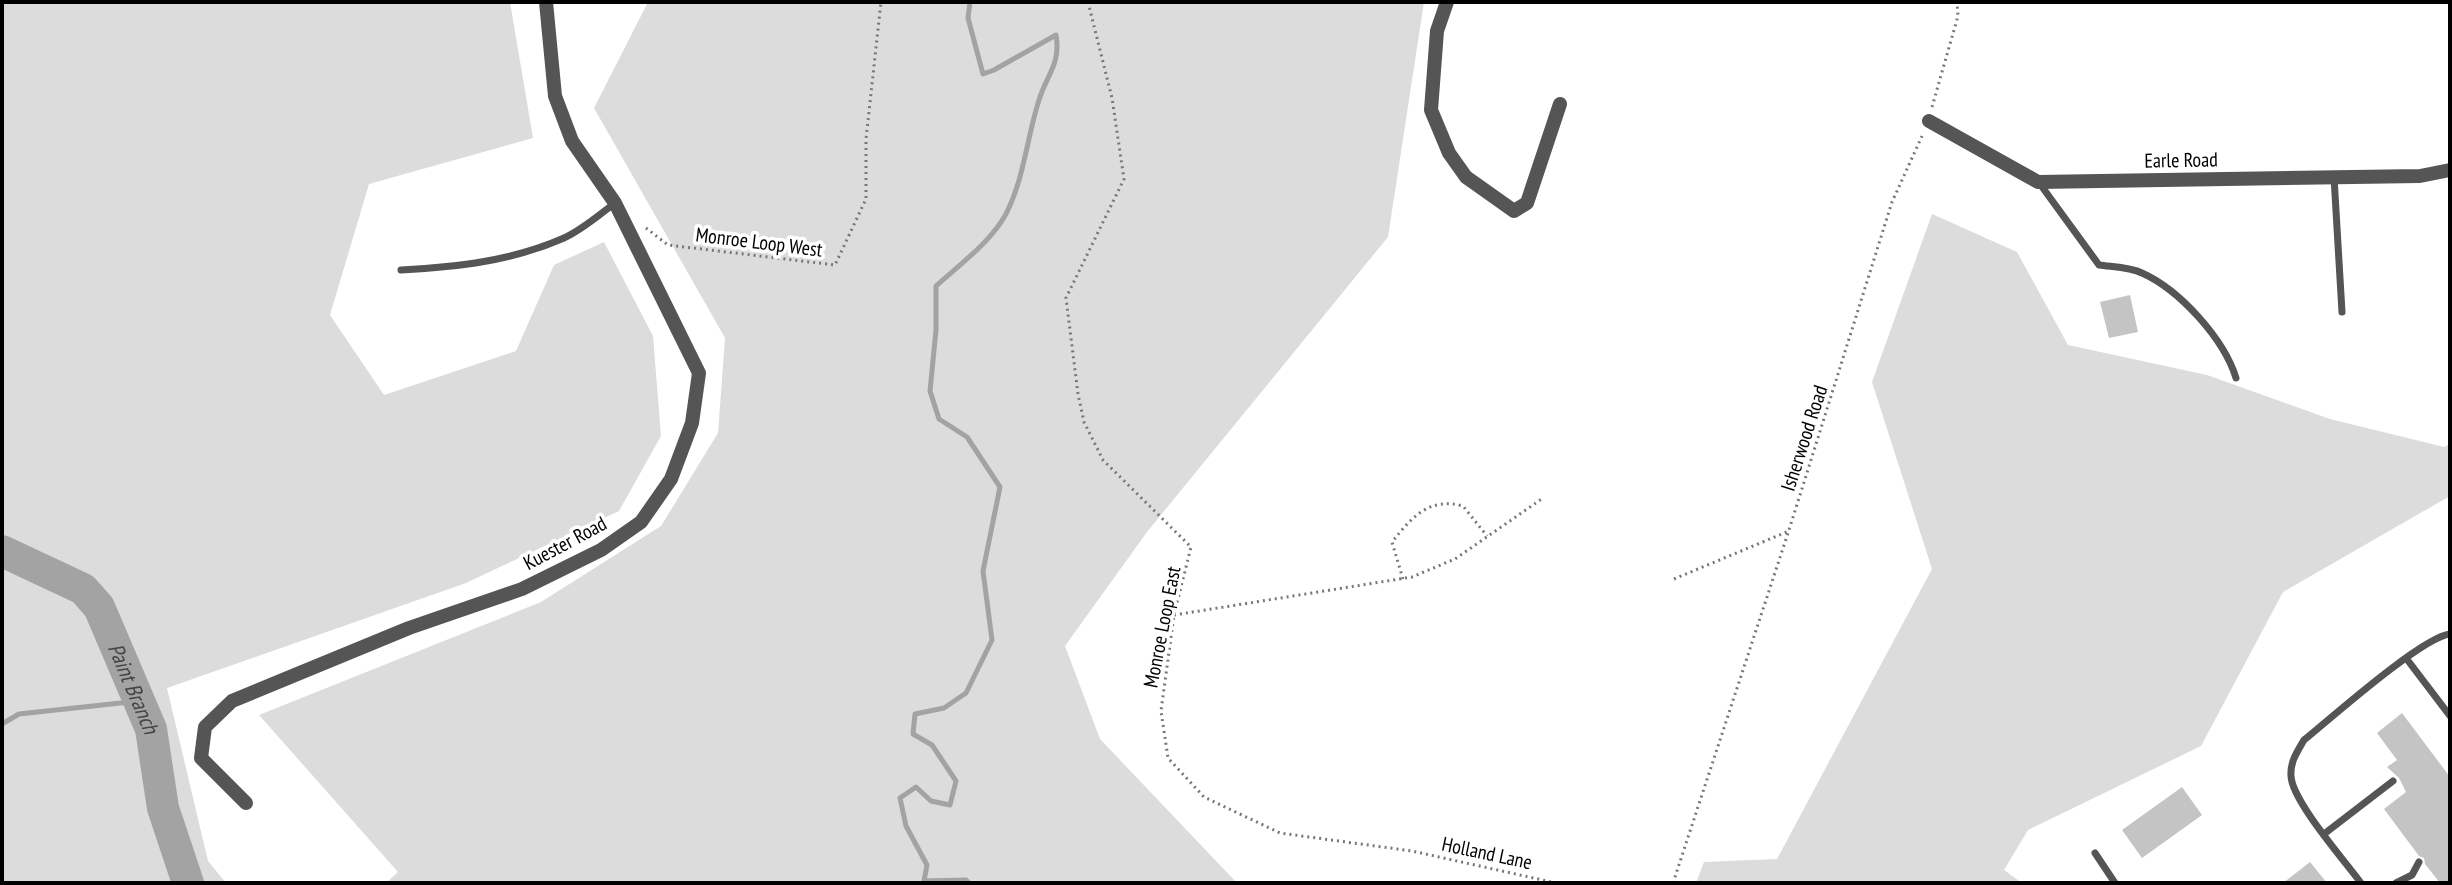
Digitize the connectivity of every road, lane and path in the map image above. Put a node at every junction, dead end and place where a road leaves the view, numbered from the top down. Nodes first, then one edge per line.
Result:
1 (546, 2) edge
2 (881, 2) edge
3 (1088, 2) edge
4 (1447, 2) edge
5 (1957, 2) edge
6 (1560, 104) dead end
7 (1929, 121) junction
8 (2450, 170) edge
9 (2334, 177) junction
10 (2038, 182) junction
11 (615, 203) junction
12 (636, 220) dead end
13 (401, 270) dead end
14 (2342, 312) dead end
15 (2236, 378) dead end
16 (1543, 498) dead end
17 (1789, 530) junction
18 (1487, 536) junction
19 (1403, 579) junction
20 (1674, 579) dead end
21 (1174, 615) junction
22 (2450, 634) edge
23 (2406, 658) junction
24 (2450, 716) edge
25 (2393, 781) dead end
26 (246, 803) dead end
27 (2324, 834) junction
28 (1412, 851) joint
29 (2095, 853) dead end
30 (2419, 862) dead end
31 (1556, 883) edge
32 (1673, 883) edge
33 (2115, 883) edge
34 (2361, 883) edge
35 (2396, 883) edge

1 - 11 street, Kuester Road
2 - 12 path, Monroe Loop West
3 - 21 path, Monroe Loop East
4 - 6 street
5 - 7 path, Isherwood Road
7 - 10 street
7 - 17 path, Isherwood Road
8 - 9 street, Earle Road
9 - 10 street, Earle Road
9 - 14 lane
10 - 15 lane
11 - 13 lane
11 - 26 street, Kuester Road
16 - 18 path
17 - 20 path
17 - 32 path, Isherwood Road
18 - 19 path
18 - 19 path
19 - 21 path
21 - 28 path, Monroe Loop East
22 - 23 lane
23 - 24 lane
23 - 27 lane
25 - 27 lane
27 - 34 lane
28 - 31 path, Holland Lane
29 - 33 lane
30 - 35 lane

